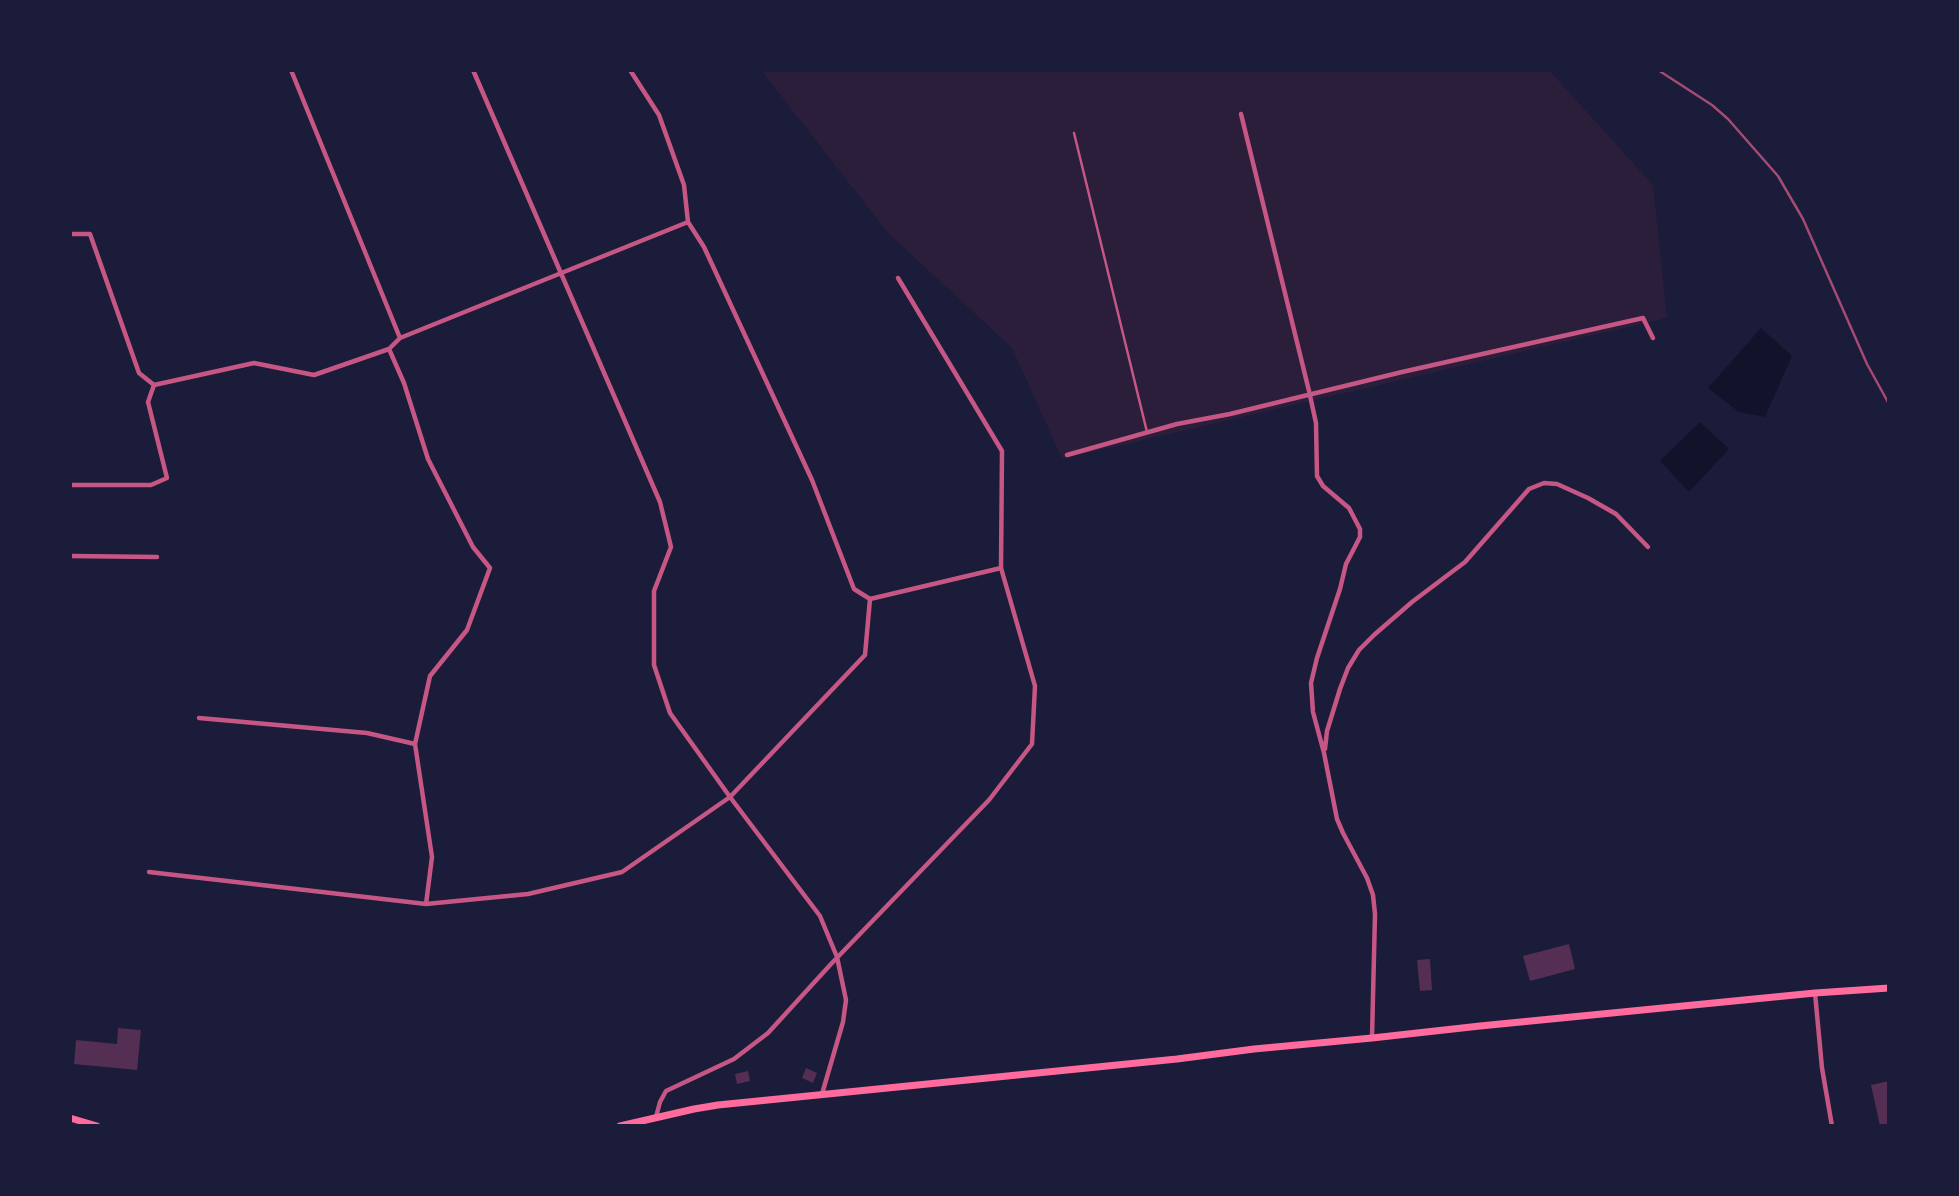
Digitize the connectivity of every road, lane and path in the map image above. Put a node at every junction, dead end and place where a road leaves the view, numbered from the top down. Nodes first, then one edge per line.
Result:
1 (291, 70) edge
2 (473, 70) edge
3 (630, 70) edge
4 (1241, 114) dead end
5 (1074, 133) dead end
6 (688, 222) junction
7 (70, 234) edge
8 (561, 274) junction
9 (898, 278) dead end
10 (400, 338) junction
11 (1653, 338) dead end
12 (389, 349) junction
13 (155, 385) junction
14 (1310, 395) junction
15 (1147, 432) junction
16 (1067, 455) dead end
17 (70, 485) edge
18 (1648, 547) dead end
19 (70, 556) edge
20 (157, 557) dead end
21 (1000, 568) junction
22 (870, 599) junction
23 (199, 719) dead end
24 (415, 744) junction
25 (1324, 753) junction
26 (730, 797) junction
27 (149, 872) dead end
28 (426, 904) junction
29 (838, 957) junction
30 (1889, 988) edge
31 (1815, 993) junction
32 (1372, 1038) junction
33 (822, 1094) junction
34 (656, 1117) junction
35 (70, 1118) edge
36 (97, 1126) edge
37 (620, 1126) edge
38 (1832, 1126) edge

1 - 10 street
2 - 8 street
3 - 6 street
4 - 14 street
5 - 15 lane
6 - 8 street
6 - 22 street
7 - 13 street
8 - 10 street
8 - 26 street
9 - 21 street
10 - 12 street
11 - 14 street
12 - 13 street
12 - 24 street
13 - 17 street
14 - 15 street
14 - 25 street
15 - 16 street
18 - 25 street
19 - 20 street
21 - 22 street
21 - 29 street
22 - 26 street
23 - 24 street
24 - 28 street
25 - 32 street
26 - 28 street
26 - 29 street
27 - 28 street
29 - 33 street
29 - 34 street
30 - 31 main road
31 - 32 main road
31 - 38 street
32 - 33 main road
33 - 34 main road
34 - 37 main road
35 - 36 main road

